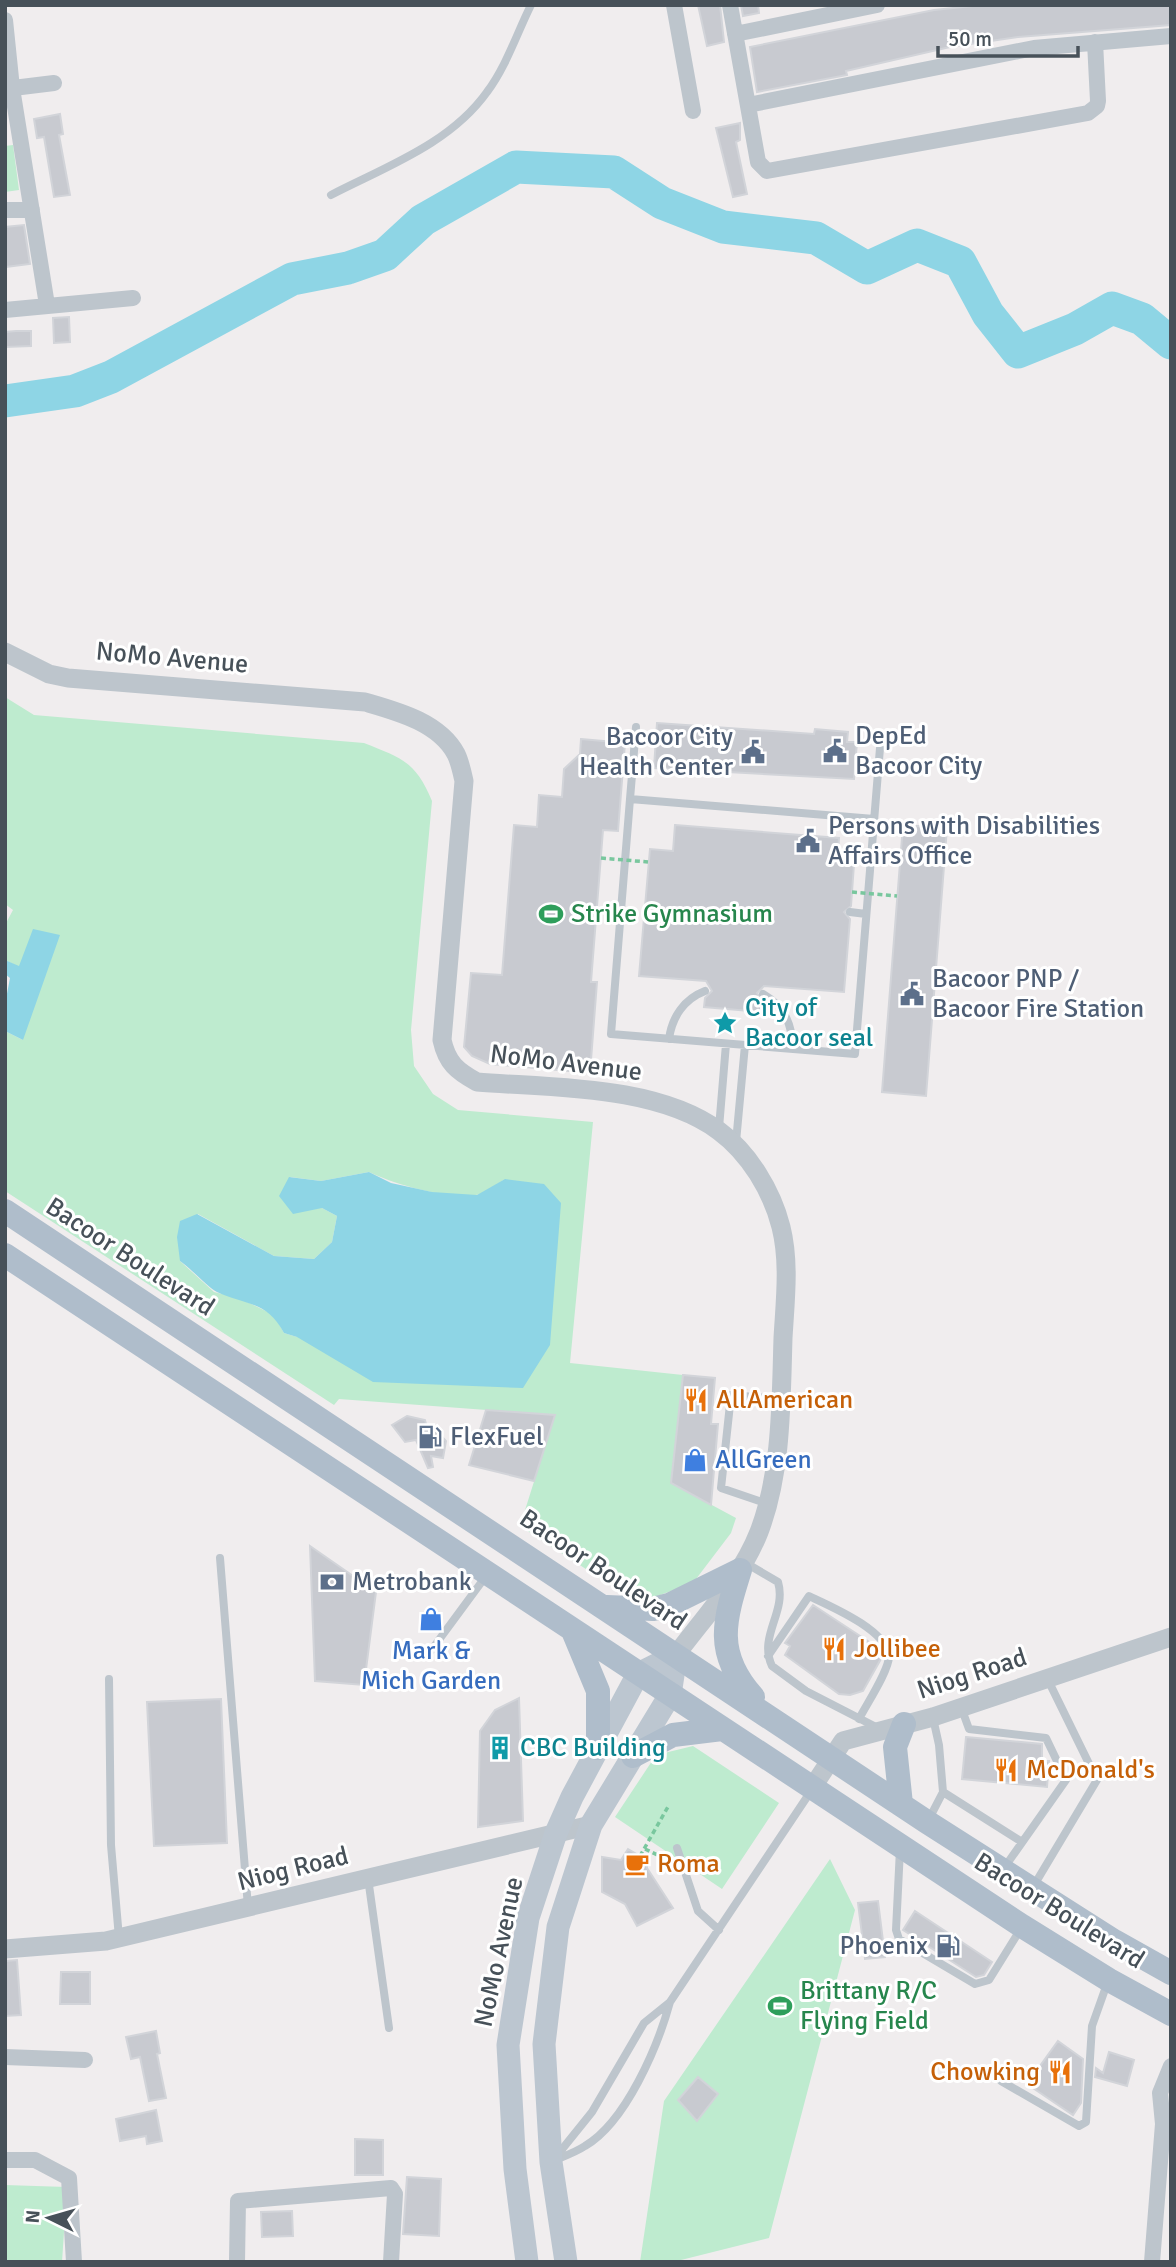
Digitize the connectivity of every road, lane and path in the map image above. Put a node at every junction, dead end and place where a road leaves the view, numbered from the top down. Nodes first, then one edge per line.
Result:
1 (531, 5) edge
2 (674, 5) edge
3 (730, 5) edge
4 (877, 5) edge
5 (5, 20) edge
6 (734, 34) junction
7 (1171, 36) edge
8 (1095, 42) junction
9 (54, 83) dead end
10 (9, 89) edge
11 (748, 105) junction
12 (693, 111) dead end
13 (331, 195) dead end
14 (5, 210) edge
15 (32, 210) junction
16 (133, 298) dead end
17 (47, 305) junction
18 (5, 310) edge
19 (5, 652) edge
20 (636, 727) dead end
21 (880, 748) dead end
22 (630, 799) junction
23 (874, 819) junction
24 (601, 858) dead end
25 (648, 862) dead end
26 (852, 892) dead end
27 (897, 896) dead end
28 (850, 912) dead end
29 (866, 914) junction
30 (705, 991) dead end
31 (763, 994) dead end
32 (669, 1039) junction
33 (726, 1044) junction
34 (745, 1045) junction
35 (793, 1049) junction
36 (719, 1130) junction
37 (735, 1145) junction
38 (5, 1211) edge
39 (5, 1255) edge
40 (781, 1399) junction
41 (769, 1505) junction
42 (219, 1558) dead end
43 (742, 1566) junction
44 (488, 1573) junction
45 (607, 1607) junction
46 (573, 1631) junction
47 (1171, 1637) edge
48 (676, 1655) junction
49 (427, 1656) dead end
50 (768, 1656) junction
51 (639, 1674) junction
52 (1046, 1678) junction
53 (109, 1679) dead end
54 (670, 1695) junction
55 (961, 1707) junction
56 (765, 1711) junction
57 (933, 1717) junction
58 (859, 1719) junction
59 (893, 1727) junction
60 (722, 1729) junction
61 (598, 1748) junction
62 (633, 1756) junction
63 (832, 1758) junction
64 (812, 1788) junction
65 (943, 1792) junction
66 (901, 1804) junction
67 (669, 1805) dead end
68 (927, 1822) junction
69 (591, 1825) junction
70 (556, 1833) junction
71 (1022, 1842) junction
72 (900, 1846) junction
73 (677, 1848) dead end
74 (645, 1849) junction
75 (640, 1856) dead end
76 (684, 1868) junction
77 (1002, 1870) junction
78 (368, 1878) junction
79 (1031, 1889) junction
80 (248, 1907) junction
81 (1022, 1926) junction
82 (719, 1930) junction
83 (119, 1938) junction
84 (5, 1949) edge
85 (1171, 1973) edge
86 (1109, 1980) junction
87 (670, 2002) junction
88 (1169, 2016) edge
89 (389, 2028) dead end
90 (5, 2057) edge
91 (85, 2060) dead end
92 (1171, 2066) edge
93 (1001, 2081) dead end
94 (1167, 2120) edge
95 (5, 2160) edge
96 (551, 2162) junction
97 (74, 2262) edge
98 (237, 2262) edge
99 (391, 2262) edge
100 (527, 2262) edge
101 (566, 2262) edge
102 (1152, 2262) edge

1 - 13 lane
2 - 12 street
3 - 6 street
4 - 6 street
5 - 10 street
6 - 11 street
7 - 8 street
8 - 11 street
8 - 11 street
9 - 10 street
10 - 15 street
14 - 15 street
15 - 17 street
16 - 17 street
17 - 18 street
19 - 36 street, NoMo Avenue
20 - 22 lane
21 - 23 lane
22 - 23 lane
22 - 32 lane
23 - 29 lane
24 - 25 path, bridge
26 - 27 path, bridge
28 - 29 lane
29 - 35 lane
30 - 32 lane
31 - 35 lane
32 - 33 lane
33 - 34 lane
33 - 36 lane
34 - 35 lane
34 - 37 lane
36 - 37 street, NoMo Avenue
37 - 40 street, NoMo Avenue
38 - 45 main road, Bacoor Boulevard
39 - 44 main road, Bacoor Boulevard
40 - 41 street, NoMo Avenue
40 - 41 lane
41 - 43 street, NoMo Avenue
42 - 80 lane
43 - 45 main road
43 - 48 street, NoMo Avenue
43 - 50 lane
43 - 56 main road
44 - 46 main road, Bacoor Boulevard
44 - 49 lane
45 - 48 main road, Bacoor Boulevard
46 - 51 main road, Bacoor Boulevard
46 - 61 main road
47 - 52 street, Niog Road
48 - 51 main road, NoMo Avenue
48 - 54 main road, NoMo Avenue
48 - 56 main road, Bacoor Boulevard
50 - 58 lane
50 - 58 lane
51 - 54 main road, Bacoor Boulevard
51 - 61 main road, NoMo Avenue
52 - 55 street, Niog Road
52 - 79 lane
53 - 83 lane
54 - 60 main road, Bacoor Boulevard
54 - 62 main road, NoMo Avenue
55 - 57 street, Niog Road
55 - 71 lane
56 - 63 main road, Bacoor Boulevard
57 - 59 street, Niog Road
57 - 65 lane
58 - 59 lane
59 - 63 street, Niog Road
59 - 66 main road
60 - 62 main road
60 - 64 main road, Bacoor Boulevard
61 - 70 main road, NoMo Avenue
62 - 69 main road, NoMo Avenue
63 - 64 street, Niog Road
63 - 66 main road, Bacoor Boulevard
64 - 72 main road, Bacoor Boulevard
64 - 82 lane
65 - 68 lane
65 - 71 lane
66 - 68 main road, Bacoor Boulevard
67 - 74 path
68 - 77 main road, Bacoor Boulevard
69 - 70 street, Niog Road
69 - 96 main road, NoMo Avenue
70 - 78 street, Niog Road
70 - 100 main road, NoMo Avenue
71 - 77 lane
72 - 81 main road, Bacoor Boulevard
72 - 81 lane
73 - 76 lane
74 - 75 path
74 - 76 path
76 - 82 lane
77 - 79 main road, Bacoor Boulevard
78 - 80 street, Niog Road
78 - 89 lane
79 - 85 main road, Bacoor Boulevard
80 - 83 street, Niog Road
81 - 86 main road, Bacoor Boulevard
82 - 87 lane
83 - 84 street, Niog Road
86 - 88 main road, Bacoor Boulevard
86 - 93 lane
87 - 96 lane
87 - 96 lane
90 - 91 street
92 - 94 street
94 - 102 street
95 - 97 street
96 - 101 main road, NoMo Avenue
98 - 99 street

